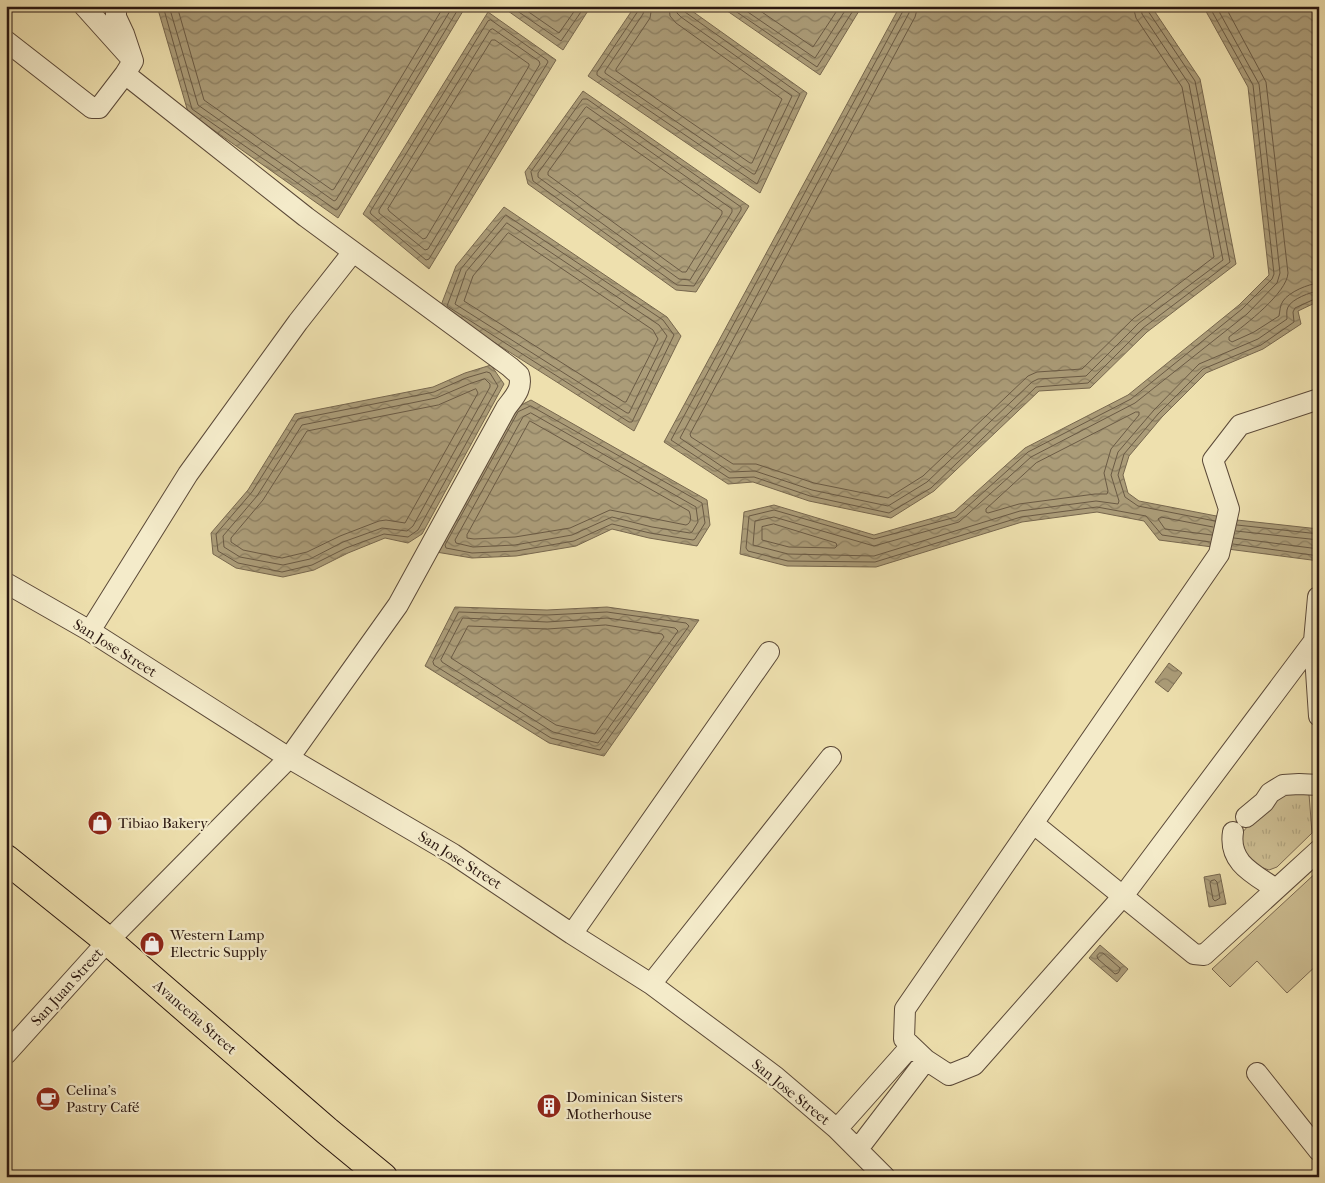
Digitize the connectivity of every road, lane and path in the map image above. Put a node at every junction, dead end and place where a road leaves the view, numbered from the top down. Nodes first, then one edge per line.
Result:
1 (84, 6) edge
2 (116, 6) edge
3 (6, 41) edge
4 (129, 67) junction
5 (353, 252) junction
6 (1319, 399) edge
7 (6, 583) edge
8 (1318, 597) edge
9 (90, 632) junction
10 (1314, 642) junction
11 (769, 652) dead end
12 (1319, 716) edge
13 (831, 757) dead end
14 (289, 758) junction
15 (1319, 785) edge
16 (1246, 816) dead end
17 (1034, 824) junction
18 (1233, 832) dead end
19 (1319, 850) edge
20 (6, 859) edge
21 (1276, 889) junction
22 (1124, 896) junction
23 (572, 934) junction
24 (108, 941) junction
25 (651, 984) junction
26 (911, 1046) junction
27 (6, 1054) edge
28 (926, 1060) junction
29 (1257, 1073) dead end
30 (837, 1129) junction
31 (858, 1149) junction
32 (1319, 1151) edge
33 (383, 1177) edge
34 (885, 1177) edge

1 - 4 street, San Juan Street
2 - 4 street
3 - 4 street
4 - 5 street, San Juan Street
5 - 9 street
5 - 14 street, San Juan Street
6 - 17 street
7 - 9 street, San Jose Street
8 - 10 street
9 - 14 street, San Jose Street
10 - 12 street
10 - 22 street
11 - 23 street
13 - 25 street
14 - 23 street, San Jose Street
14 - 24 street, San Juan Street
15 - 16 street
17 - 22 street
17 - 26 street
18 - 21 street
19 - 21 street
20 - 24 main road, Avanceña Street
21 - 22 street
22 - 28 street
23 - 25 street, San Jose Street
24 - 27 street, San Juan Street
24 - 33 main road, Avanceña Street
25 - 30 street, San Jose Street
26 - 28 street
26 - 30 street
28 - 31 street
29 - 32 street
30 - 31 street, San Jose Street
31 - 34 street, San Jose Street

